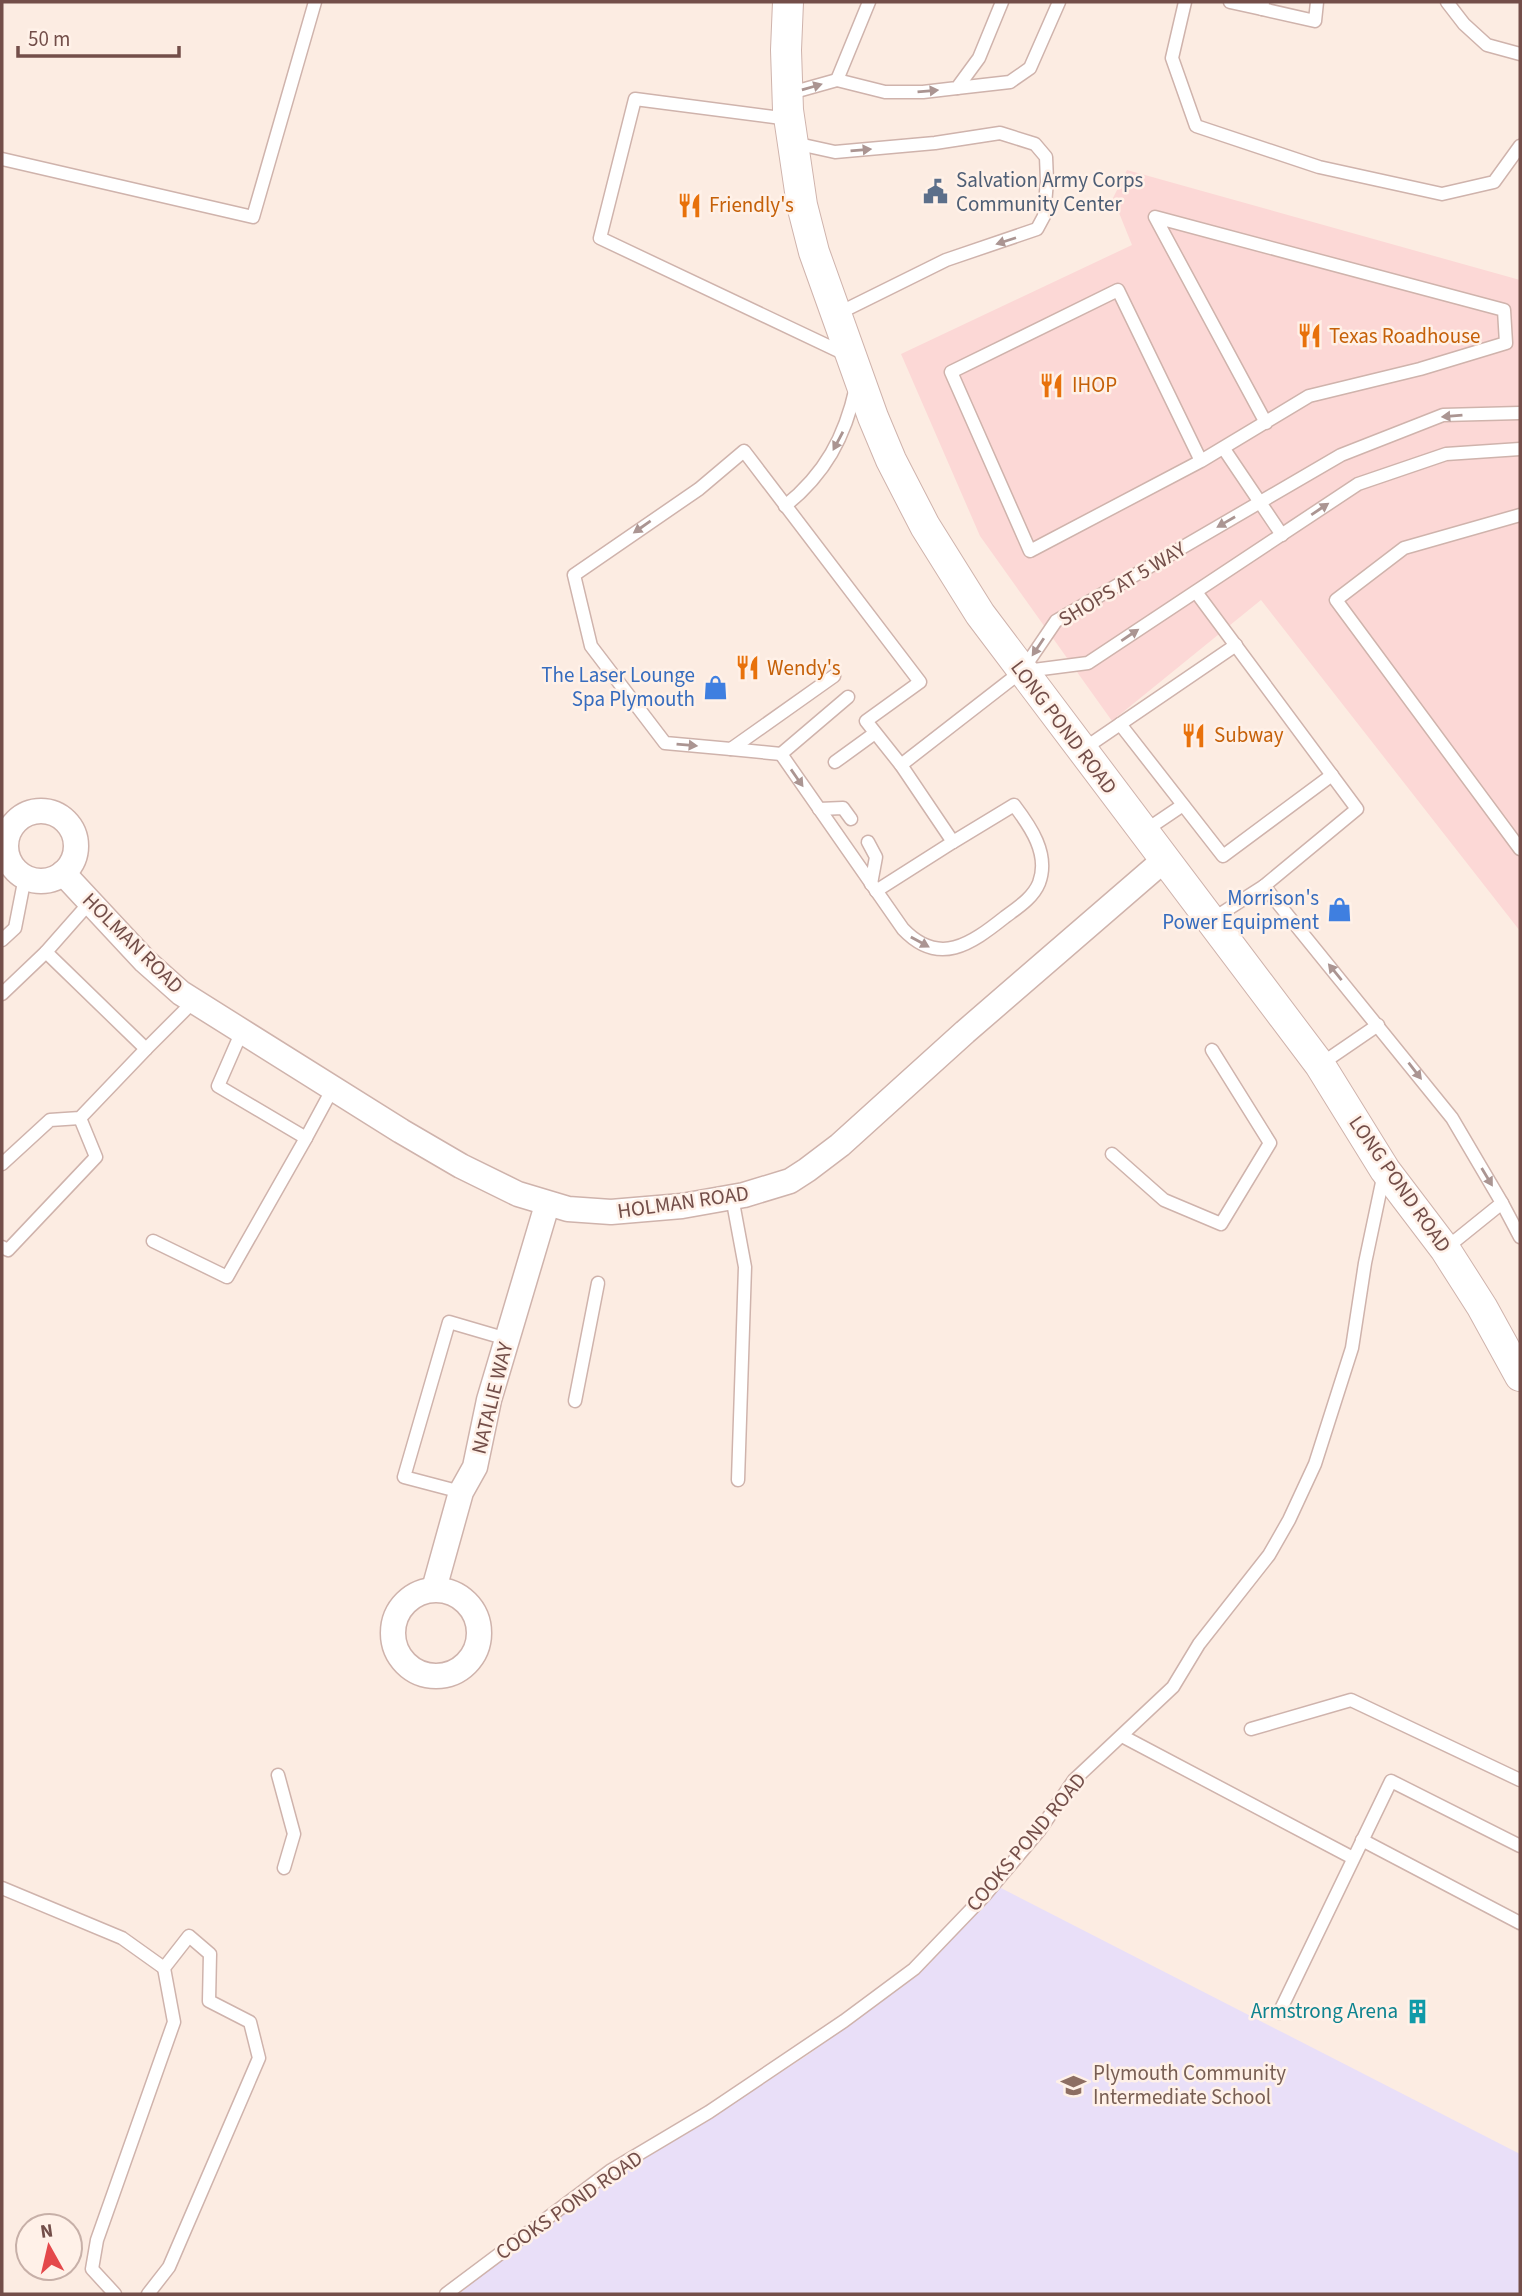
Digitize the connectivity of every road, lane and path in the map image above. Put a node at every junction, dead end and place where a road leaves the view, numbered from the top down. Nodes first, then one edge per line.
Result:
1 (315, 2) edge
2 (788, 2) edge
3 (869, 2) edge
4 (1002, 2) edge
5 (1059, 2) edge
6 (1185, 2) edge
7 (1230, 2) edge
8 (1317, 2) edge
9 (1447, 2) edge
10 (1262, 5) edge
11 (1520, 54) edge
12 (837, 80) junction
13 (957, 88) junction
14 (790, 118) junction
15 (1520, 146) edge
16 (2, 159) edge
17 (835, 315) junction
18 (855, 366) junction
19 (1520, 413) edge
20 (1266, 423) junction
21 (1224, 449) junction
22 (1520, 449) edge
23 (1201, 461) junction
24 (1261, 501) junction
25 (785, 506) junction
26 (1520, 515) edge
27 (1282, 535) junction
28 (1196, 592) junction
29 (1236, 645) junction
30 (1022, 671) junction
31 (834, 676) dead end
32 (848, 696) dead end
33 (1120, 724) junction
34 (876, 733) junction
35 (731, 749) junction
36 (1081, 750) junction
37 (781, 754) junction
38 (835, 762) dead end
39 (901, 765) junction
40 (1332, 775) junction
41 (1183, 805) junction
42 (819, 809) junction
43 (851, 819) dead end
44 (6, 829) edge
45 (1143, 832) junction
46 (868, 842) dead end
47 (953, 842) junction
48 (1520, 849) edge
49 (1164, 860) junction
50 (63, 873) junction
51 (25, 877) junction
52 (1264, 886) junction
53 (874, 887) junction
54 (91, 901) junction
55 (1210, 920) junction
56 (2, 940) edge
57 (46, 952) junction
58 (2, 994) edge
59 (194, 1001) junction
60 (1378, 1025) junction
61 (242, 1031) junction
62 (146, 1049) junction
63 (1212, 1050) dead end
64 (1320, 1065) junction
65 (333, 1088) junction
66 (80, 1118) junction
67 (306, 1138) junction
68 (1112, 1154) dead end
69 (2, 1164) edge
70 (1385, 1170) junction
71 (732, 1197) junction
72 (1502, 1203) junction
73 (548, 1205) junction
74 (1520, 1237) edge
75 (153, 1241) dead end
76 (2, 1247) edge
77 (1445, 1249) junction
78 (598, 1283) dead end
79 (507, 1339) junction
80 (1520, 1376) edge
81 (575, 1401) dead end
82 (738, 1480) dead end
83 (461, 1492) junction
84 (434, 1589) dead end
85 (1251, 1729) dead end
86 (1122, 1736) junction
87 (278, 1776) dead end
88 (1520, 1780) edge
89 (1362, 1840) junction
90 (1520, 1846) edge
91 (1353, 1858) junction
92 (284, 1868) dead end
93 (2, 1888) edge
94 (1520, 1923) edge
95 (164, 1968) junction
96 (1279, 2013) dead end
97 (115, 2294) edge
98 (148, 2294) edge
99 (446, 2294) edge

1 - 16 lane
2 - 14 street, LONG POND ROAD
3 - 12 lane
4 - 13 lane
5 - 13 lane
6 - 15 lane
7 - 10 lane
8 - 10 lane
9 - 11 lane
12 -> 13 lane
14 -> 12 lane
14 - 17 street, LONG POND ROAD
14 -> 17 lane
14 - 18 lane
17 - 18 street, LONG POND ROAD
18 -> 25 lane
18 - 30 street, LONG POND ROAD
19 -> 24 lane, SHOPS AT 5 WAY
20 - 20 lane
20 - 21 lane
21 - 23 lane
21 - 24 lane
27 -> 22 lane, SHOPS AT 5 WAY
23 - 23 lane
24 - 27 lane
24 -> 30 lane, SHOPS AT 5 WAY
25 - 34 lane
25 -> 35 lane
26 - 48 lane
27 - 28 lane, SHOPS AT 5 WAY
28 - 29 lane
30 -> 28 lane, SHOPS AT 5 WAY
29 - 33 lane
29 - 40 lane
30 - 36 street, LONG POND ROAD
30 - 39 lane
31 - 35 lane
32 - 37 lane
33 - 36 lane
33 - 41 lane
34 - 38 lane
34 - 39 lane
35 - 37 lane
36 - 45 street, LONG POND ROAD
37 -> 42 lane
39 - 47 lane
40 - 41 lane
40 - 52 lane
41 - 45 lane
42 - 43 lane
42 - 53 lane
44 - 50 street
44 - 51 street
45 - 49 street, LONG POND ROAD
46 - 53 lane
47 - 53 lane
53 -> 47 lane
49 - 55 street, LONG POND ROAD
49 - 71 street, HOLMAN ROAD
50 - 51 street
50 - 54 street, HOLMAN ROAD
51 - 56 lane
52 - 55 lane
60 -> 52 lane
54 - 57 lane
54 - 59 street, HOLMAN ROAD
55 - 64 street, LONG POND ROAD
57 - 58 lane
57 - 62 lane
59 - 61 street, HOLMAN ROAD
59 - 62 lane
60 - 64 lane
60 -> 72 lane
61 - 65 street, HOLMAN ROAD
61 - 67 lane
62 - 66 lane
63 - 68 lane
64 - 70 street, LONG POND ROAD
65 - 67 lane
65 - 73 street, HOLMAN ROAD
66 - 69 lane
66 - 76 lane
67 - 75 lane
70 - 77 street, LONG POND ROAD
70 - 86 lane, COOKS POND ROAD
71 - 73 street, HOLMAN ROAD
71 - 82 lane
72 - 74 lane
72 - 77 lane
73 - 79 street, NATALIE WAY
77 - 80 street, LONG POND ROAD
78 - 81 lane
79 - 83 street, NATALIE WAY
79 - 83 lane
83 - 84 street, NATALIE WAY
85 - 88 lane
86 - 91 lane
86 - 99 lane, COOKS POND ROAD
87 - 92 lane
89 - 90 lane
89 - 91 lane
89 - 94 lane
91 - 96 lane
93 - 95 lane
95 - 97 lane
95 - 98 lane

